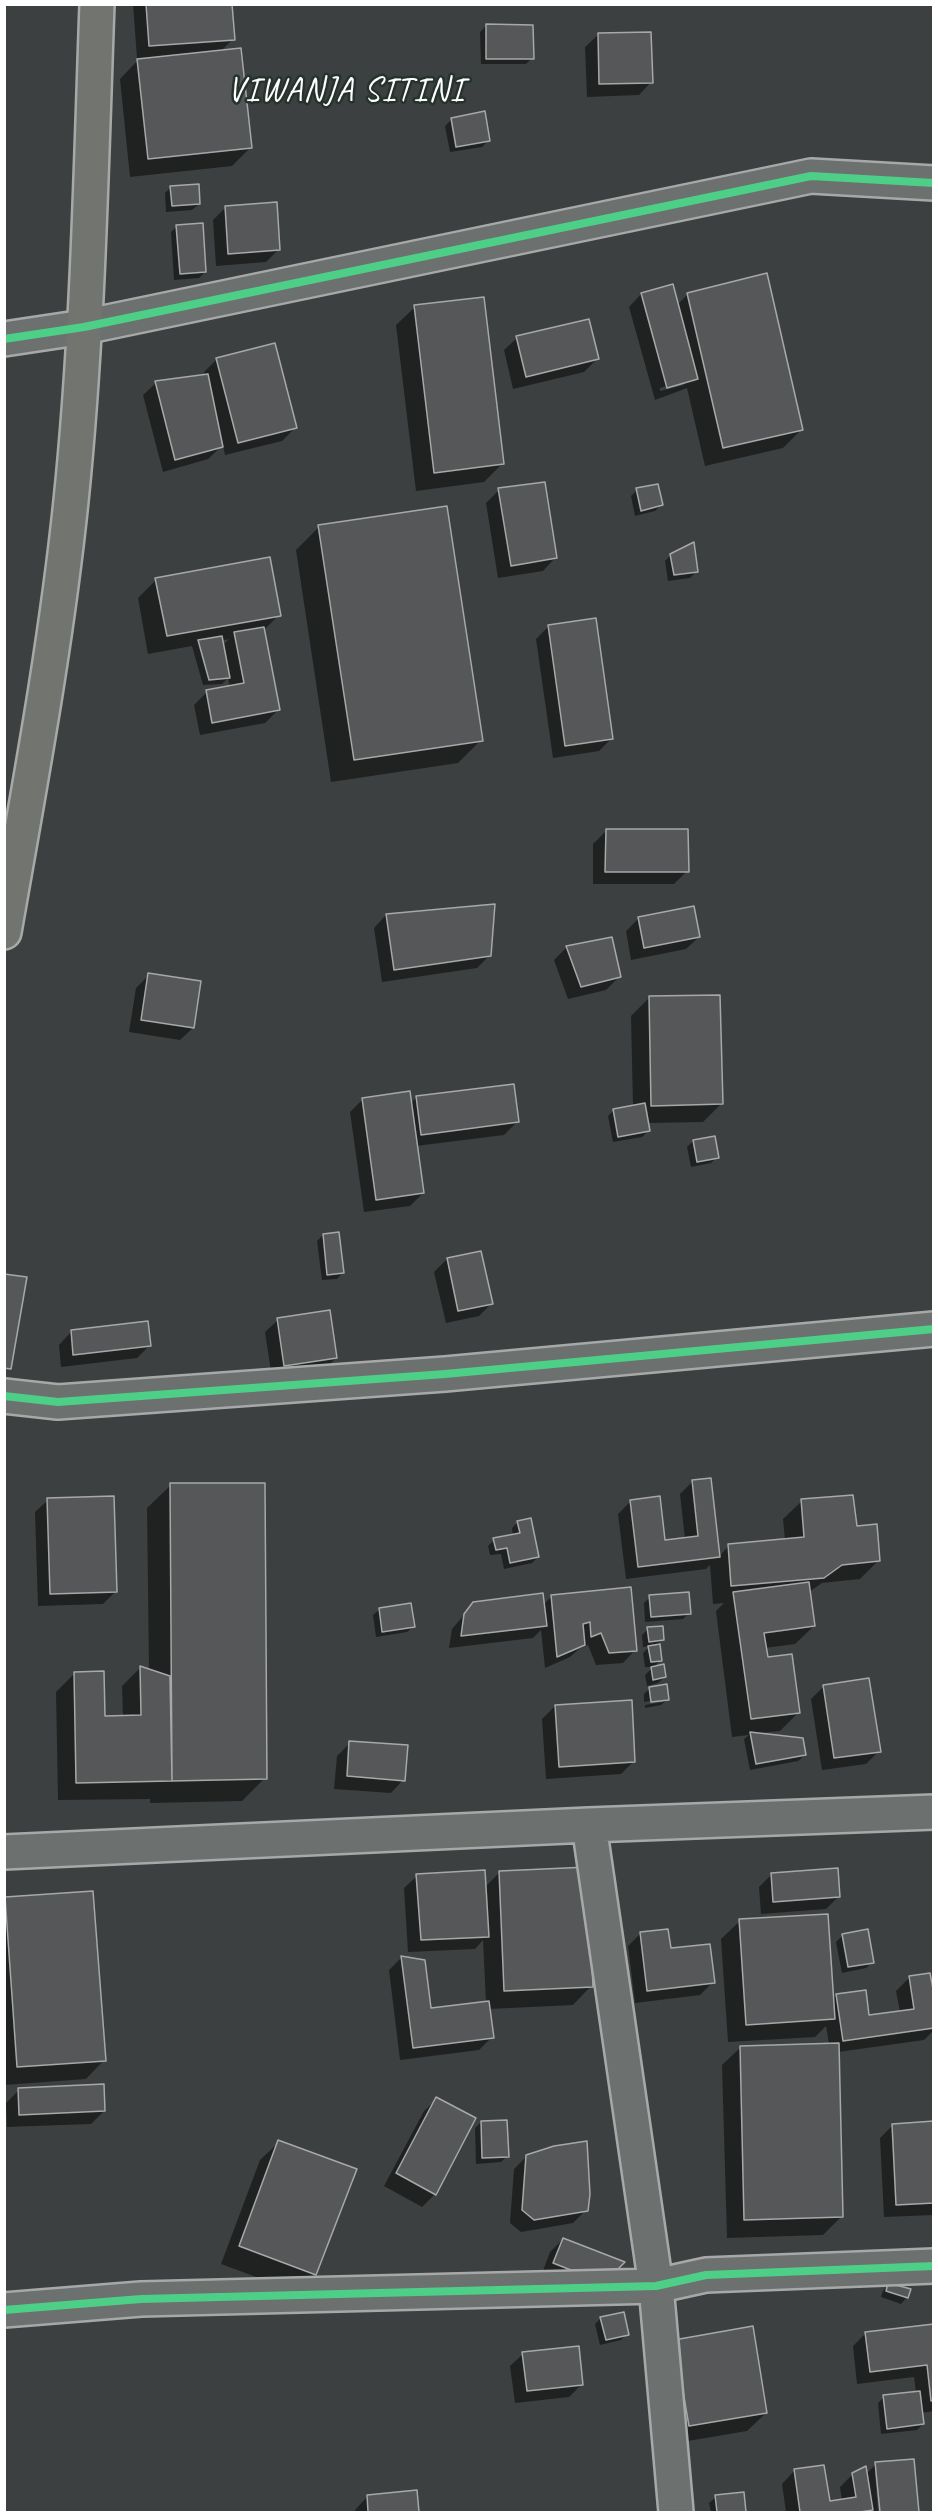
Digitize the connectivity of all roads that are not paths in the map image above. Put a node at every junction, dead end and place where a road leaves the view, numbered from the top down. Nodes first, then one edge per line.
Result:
1 (97, 4) edge
2 (933, 183) edge
3 (84, 327) junction
4 (4, 339) edge
5 (4, 932) edge
6 (933, 1329) edge
7 (4, 1396) edge
8 (933, 1812) edge
9 (589, 1825) junction
10 (4, 1852) edge
11 (933, 2266) edge
12 (656, 2286) junction
13 (4, 2310) edge
14 (676, 2512) edge

1 - 3 main road
2 - 3 street
3 - 4 street
3 - 5 main road
6 - 7 street
8 - 9 street
9 - 10 street
9 - 12 street
11 - 12 street
12 - 13 street
12 - 14 street

